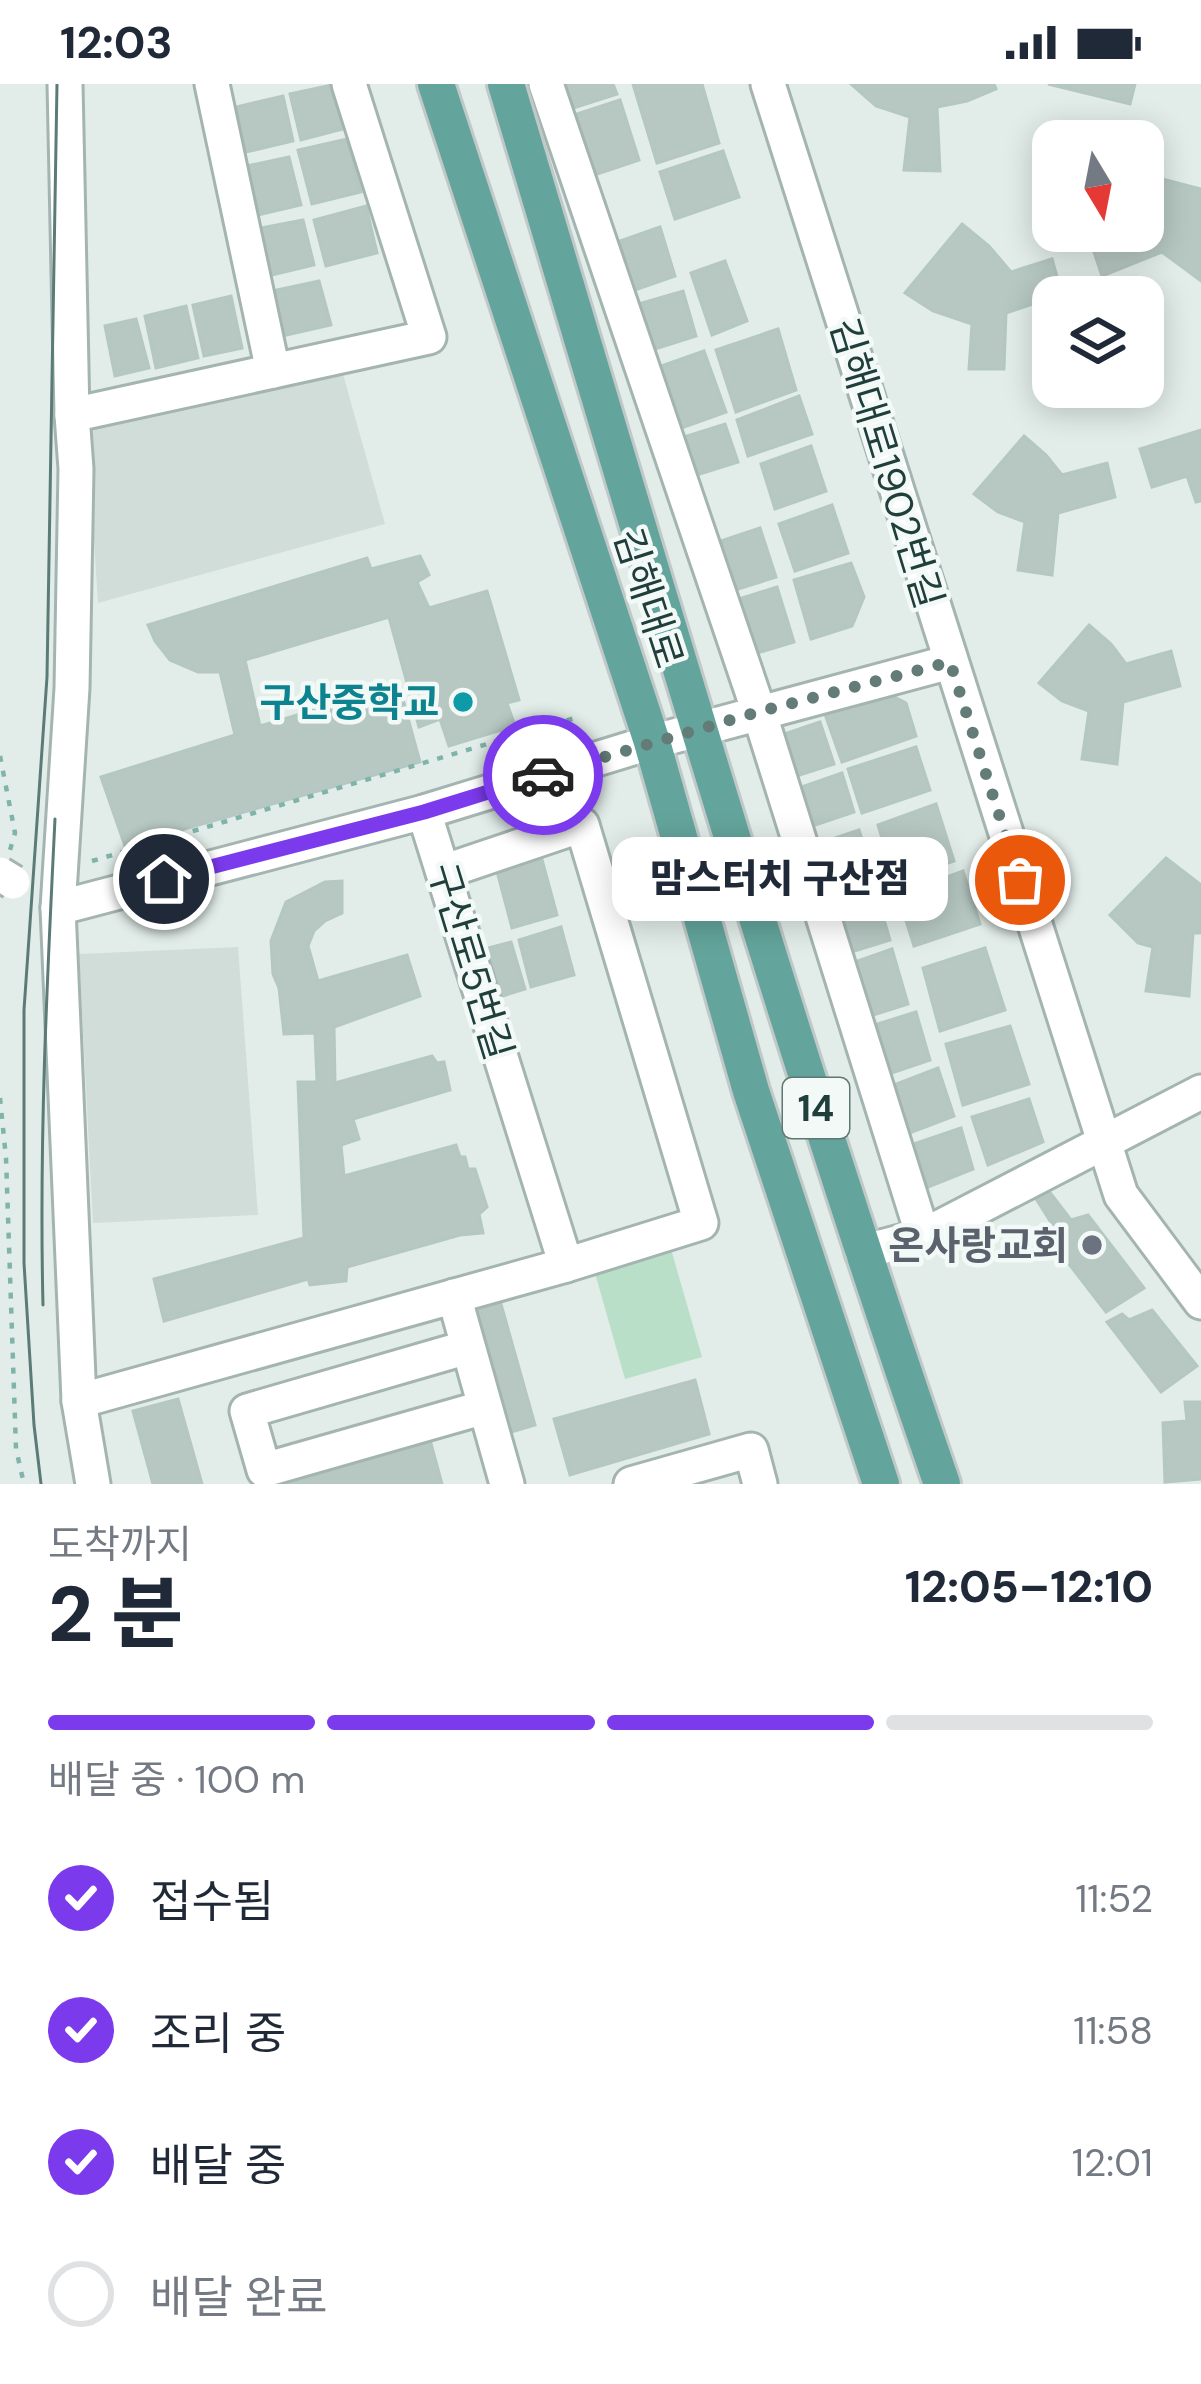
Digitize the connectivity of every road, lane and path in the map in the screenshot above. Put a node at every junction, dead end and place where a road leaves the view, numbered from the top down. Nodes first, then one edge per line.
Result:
1 (65, 84) edge
2 (212, 84) edge
3 (349, 84) edge
4 (436, 84) edge
5 (506, 84) edge
6 (546, 84) edge
7 (768, 84) edge
8 (273, 371) junction
9 (71, 415) junction
10 (950, 662) junction
11 (758, 712) junction
12 (575, 718) dead end
13 (699, 729) junction
14 (652, 742) junction
15 (0, 756) edge
16 (424, 812) junction
17 (767, 839) dead end
18 (91, 862) dead end
19 (8, 869) edge
20 (443, 872) junction
21 (661, 874) dead end
22 (58, 908) junction
23 (1201, 1092) edge
24 (0, 1098) edge
25 (1104, 1141) junction
26 (923, 1235) junction
27 (862, 1252) junction
28 (566, 1265) junction
29 (454, 1296) junction
30 (1201, 1302) edge
31 (468, 1347) junction
32 (80, 1401) junction
33 (485, 1406) junction
34 (24, 1484) edge
35 (93, 1484) edge
36 (506, 1484) edge
37 (631, 1484) edge
38 (760, 1484) edge
39 (881, 1484) edge
40 (942, 1484) edge

1 - 9 street
2 - 8 street
3 - 8 street
4 - 14 main road, 김해대로
5 - 13 main road, 김해대로 / 14
6 - 11 street
7 - 10 street, 김해대로1902번길
8 - 9 street
9 - 22 street
10 - 11 street
10 - 25 street, 김해대로1902번길
11 - 13 street
11 - 26 street
12 - 18 path
13 - 14 street
13 - 27 main road, 김해대로 / 14
14 - 16 street
14 - 39 main road, 김해대로
15 - 19 path
16 - 20 street, 구산로5번길
16 - 22 street, 구산로5번길
17 - 21 path, bridge
19 - 22 street
20 - 28 street, 구산로5번길
20 - 28 street
22 - 32 street
23 - 25 street
24 - 34 path
25 - 26 street
25 - 30 street, 김해대로1902번길
26 - 27 street
27 - 40 main road, 김해대로 / 14
28 - 29 street
29 - 31 street
29 - 32 street
31 - 33 street
31 - 33 street
32 - 35 street
33 - 36 street
37 - 38 street

